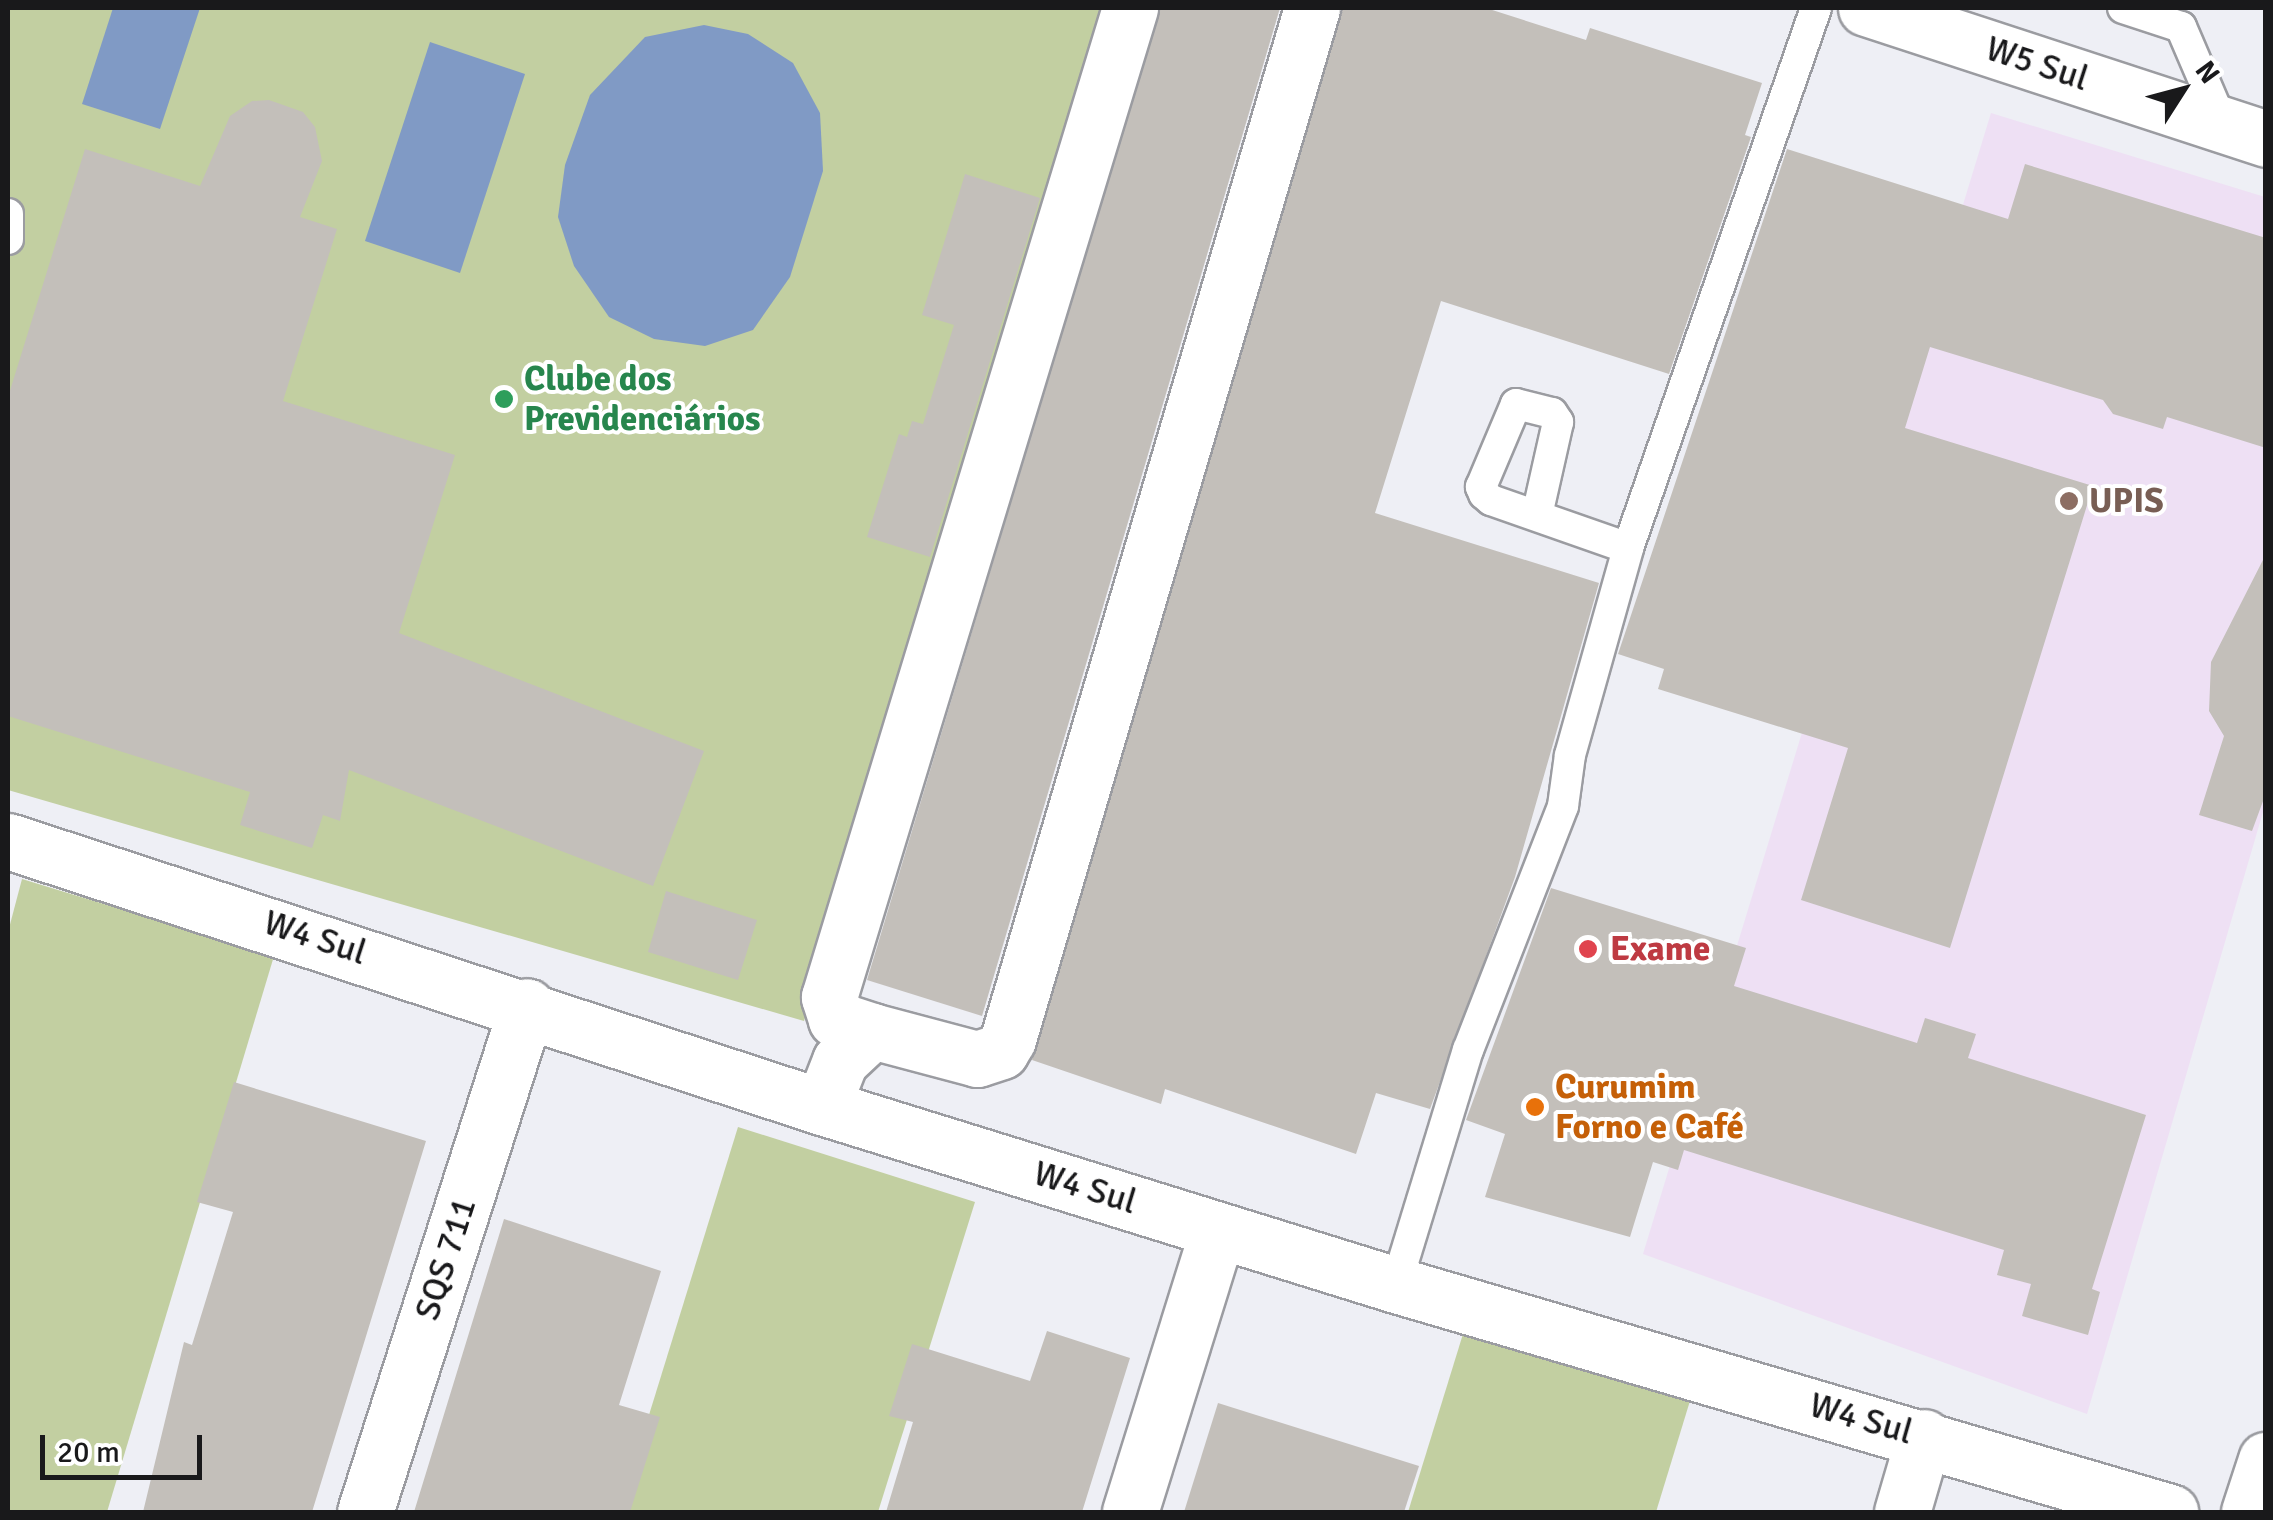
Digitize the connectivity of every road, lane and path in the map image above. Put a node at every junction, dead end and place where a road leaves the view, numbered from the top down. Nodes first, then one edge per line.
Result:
1 (1130, 8) edge
2 (1312, 8) edge
3 (1816, 8) edge
4 (1866, 8) edge
5 (2123, 8) edge
6 (2244, 132) edge
7 (8, 214) edge
8 (8, 239) edge
9 (1537, 515) dead end
10 (1628, 548) junction
11 (8, 840) edge
12 (527, 1006) junction
13 (872, 1031) junction
14 (822, 1107) junction
15 (1218, 1230) junction
16 (1396, 1285) junction
17 (1924, 1436) junction
18 (2266, 1460) edge
19 (365, 1512) edge
20 (1130, 1512) edge
21 (1902, 1512) edge
22 (2170, 1512) edge
23 (2249, 1512) edge

1 - 13 street
2 - 13 street
3 - 10 lane
4 - 6 street, W5 Sul
5 - 6 lane
7 - 8 lane
9 - 10 lane
10 - 16 lane
11 - 12 street, W4 Sul
12 - 14 street, W4 Sul
12 - 19 street, SQS 711
13 - 14 street
14 - 15 street, W4 Sul
15 - 16 street, W4 Sul
15 - 20 street
16 - 17 street, W4 Sul
17 - 21 street
17 - 22 street, W4 Sul
18 - 23 street

